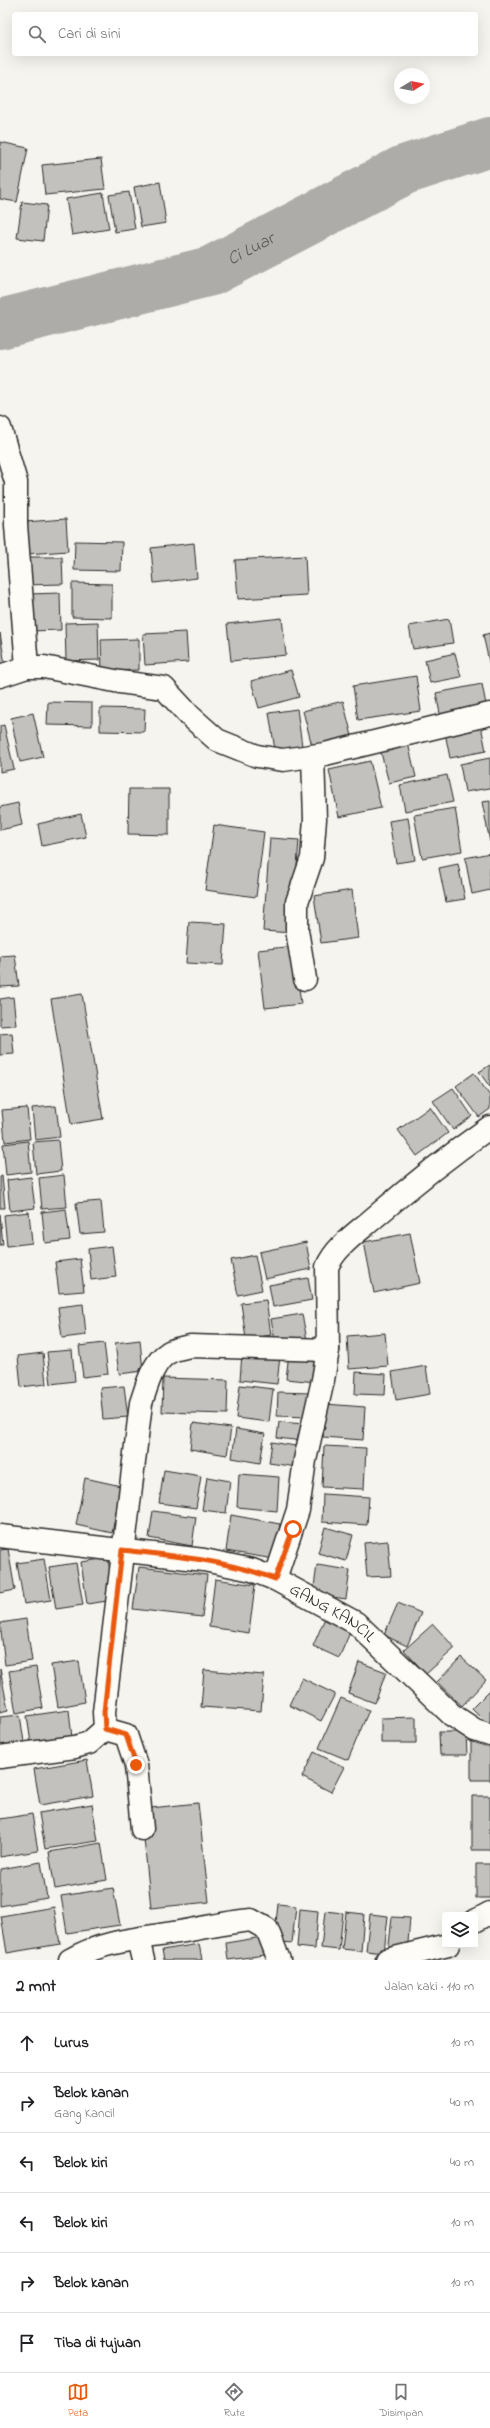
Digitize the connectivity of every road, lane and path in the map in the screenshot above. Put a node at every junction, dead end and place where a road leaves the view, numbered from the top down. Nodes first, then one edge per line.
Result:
1 (0, 428) edge
2 (26, 667) junction
3 (0, 676) edge
4 (490, 714) edge
5 (313, 756) junction
6 (305, 979) dead end
7 (490, 1127) edge
8 (328, 1350) junction
9 (0, 1536) edge
10 (122, 1550) junction
11 (275, 1579) junction
12 (105, 1729) junction
13 (490, 1735) edge
14 (0, 1757) edge
15 (142, 1830) dead end
16 (490, 1913) edge
17 (478, 1919) edge
18 (138, 1939) junction
19 (442, 1946) edge
20 (70, 1960) edge
21 (143, 1960) edge
22 (279, 1960) edge
23 (387, 1960) edge

1 - 2 street
2 - 3 street
2 - 5 street
4 - 5 street
5 - 6 street
7 - 8 street
8 - 10 street
8 - 11 street
9 - 10 street, GANG KANCIL
10 - 11 street, GANG KANCIL
10 - 12 street
11 - 13 street, GANG KANCIL
12 - 14 street
12 - 15 street
16 - 17 street
18 - 20 street
18 - 21 street
18 - 22 street
19 - 23 street

